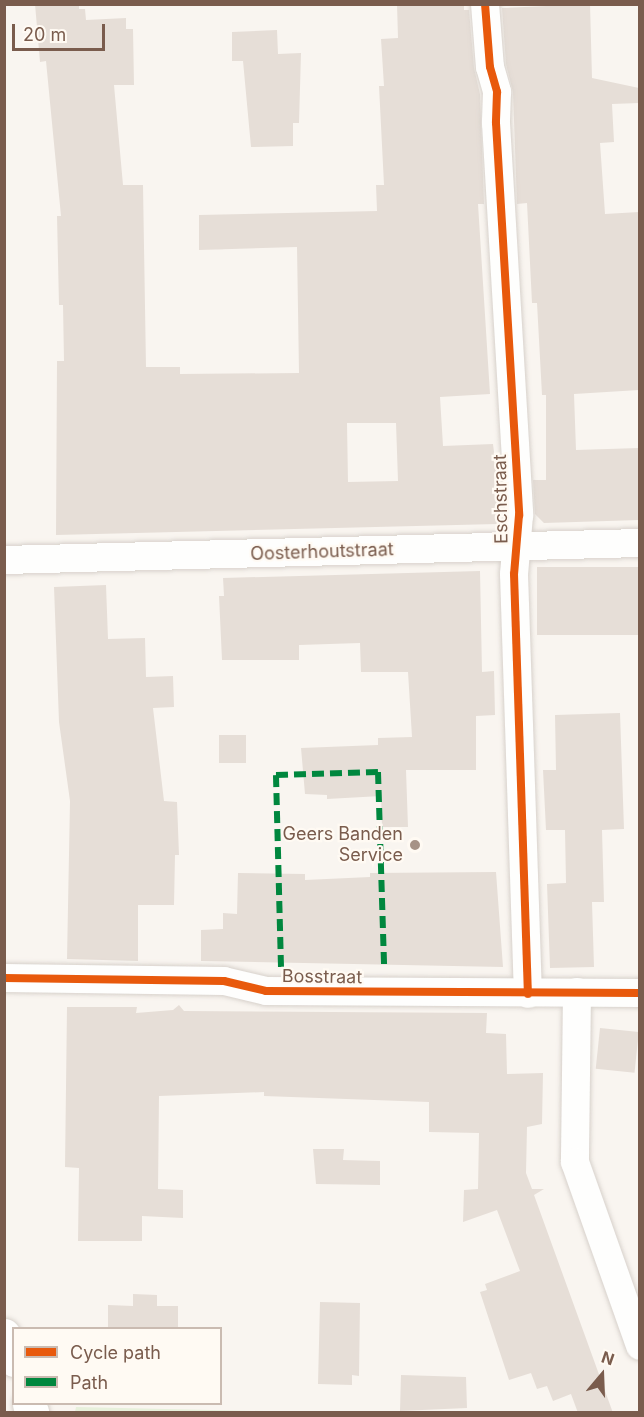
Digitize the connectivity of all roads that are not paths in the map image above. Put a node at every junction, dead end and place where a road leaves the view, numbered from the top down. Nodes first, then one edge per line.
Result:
1 (485, 4) edge
2 (639, 543) edge
3 (517, 546) junction
4 (4, 560) edge
5 (4, 978) edge
6 (577, 992) junction
7 (639, 993) edge
8 (528, 994) junction
9 (4, 1335) edge
10 (639, 1346) edge
11 (12, 1355) edge

1 - 3 street, Eschstraat
2 - 3 street, Oosterhoutstraat
3 - 4 street, Oosterhoutstraat
3 - 8 street, Eschstraat
5 - 8 street, Bosstraat
6 - 7 street, Bosstraat
6 - 8 street, Bosstraat
6 - 10 street
9 - 11 street

